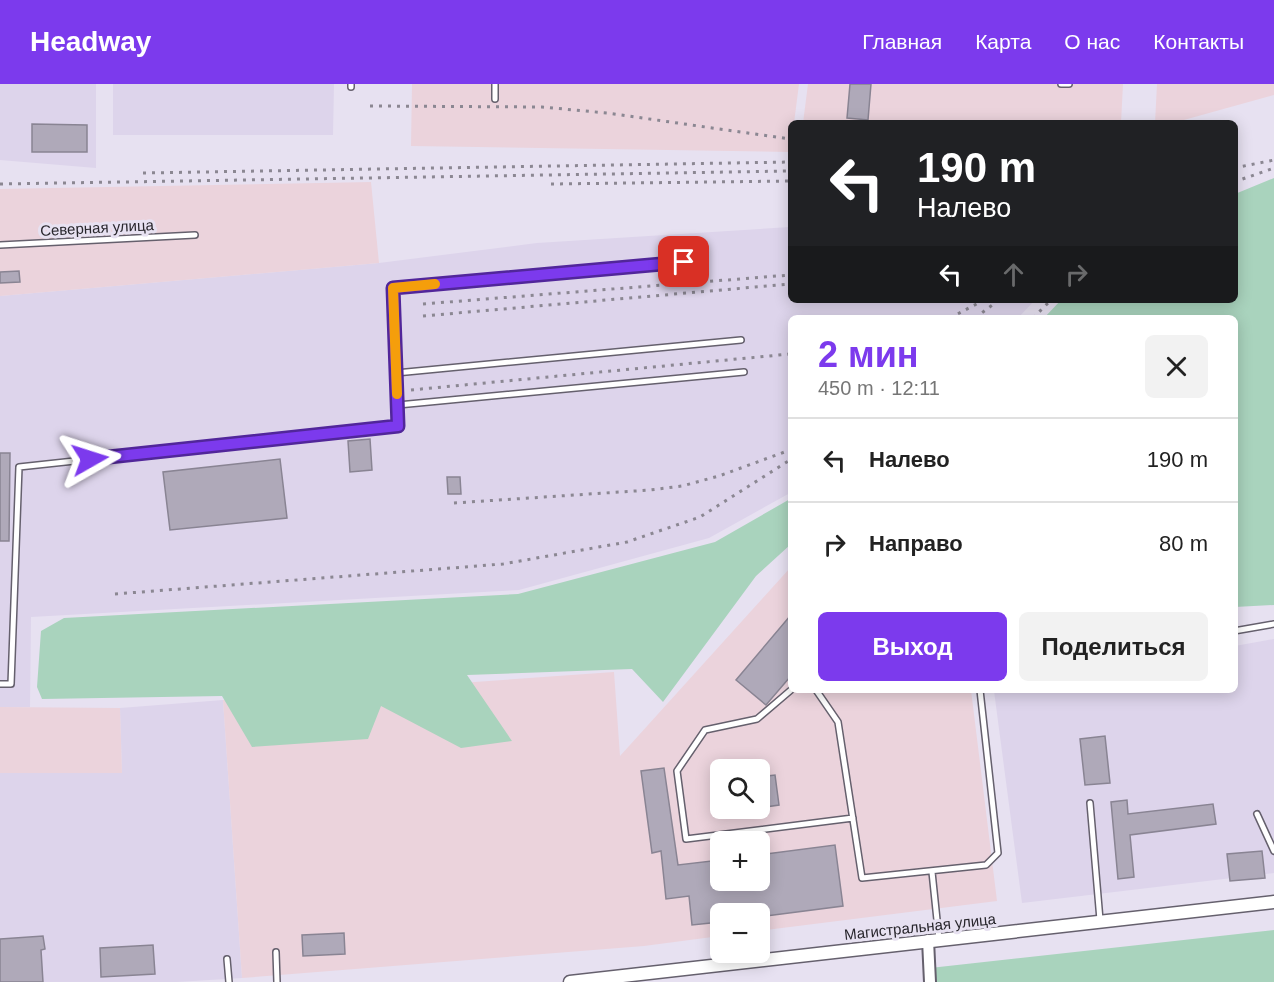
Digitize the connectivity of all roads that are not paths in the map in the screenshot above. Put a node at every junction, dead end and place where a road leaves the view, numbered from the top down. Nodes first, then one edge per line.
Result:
1 (495, 84) edge
2 (1061, 84) edge
3 (1069, 84) edge
4 (495, 99) dead end
5 (195, 235) dead end
6 (0, 245) edge
7 (684, 262) dead end
8 (741, 340) dead end
9 (744, 372) dead end
10 (396, 373) junction
11 (398, 405) junction
12 (1274, 624) edge
13 (1238, 630) edge
14 (0, 684) edge
15 (788, 693) edge
16 (818, 693) edge
17 (980, 693) edge
18 (1090, 802) dead end
19 (1257, 814) dead end
20 (853, 818) junction
21 (1274, 851) edge
22 (932, 872) junction
23 (1274, 902) edge
24 (1100, 923) junction
25 (933, 939) junction
26 (276, 952) dead end
27 (227, 958) dead end
28 (635, 978) edge
29 (229, 982) edge
30 (278, 982) edge
31 (570, 982) edge
32 (930, 982) edge

1 - 4 lane
2 - 3 lane
5 - 6 lane, Северная улица
7 - 10 lane
8 - 10 lane
9 - 11 lane
10 - 11 lane
11 - 14 lane
12 - 13 lane
15 - 20 lane
16 - 20 lane
17 - 22 lane
18 - 24 lane
19 - 21 lane
20 - 22 lane
22 - 25 lane
23 - 24 street, Магистральная улица
24 - 25 street, Магистральная улица
25 - 28 street, Магистральная улица
25 - 32 street
26 - 30 lane
27 - 29 lane
28 - 31 street, Магистральная улица

